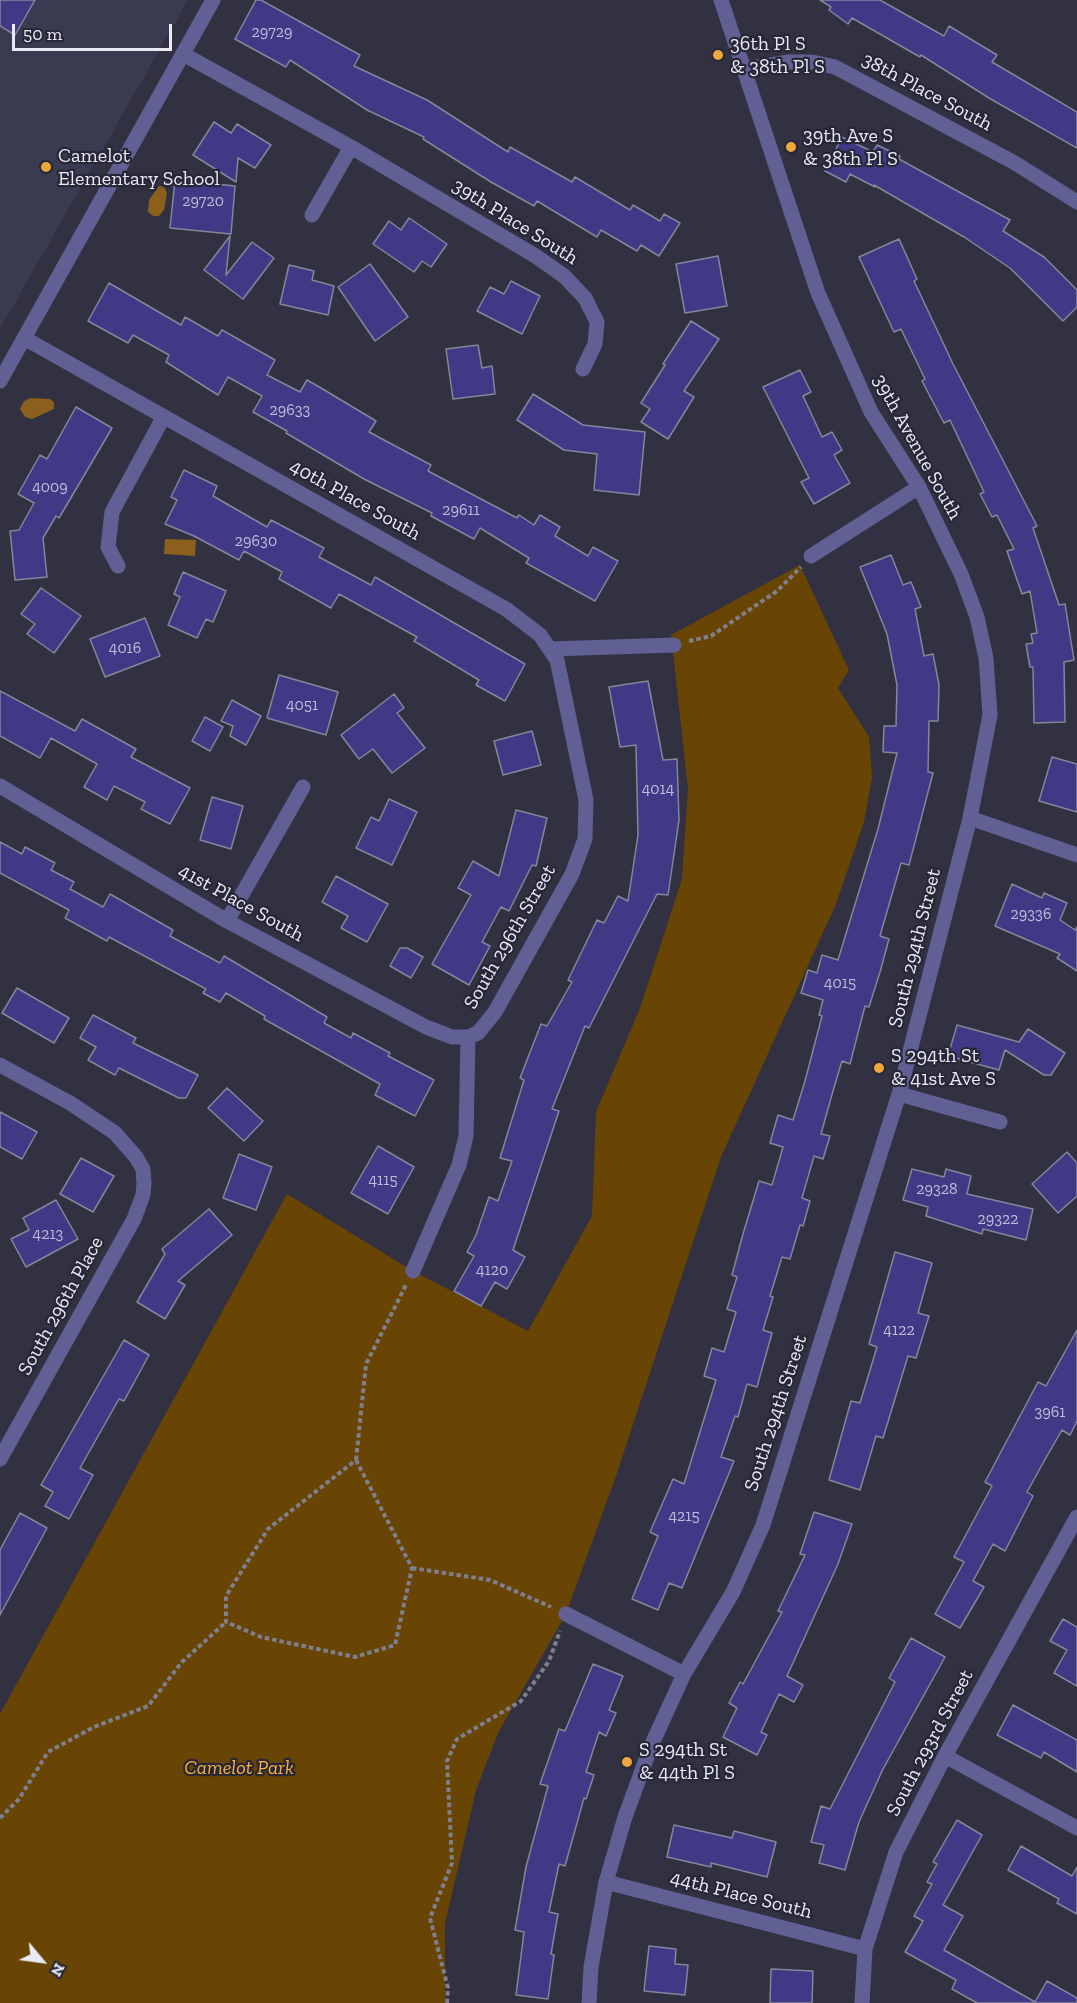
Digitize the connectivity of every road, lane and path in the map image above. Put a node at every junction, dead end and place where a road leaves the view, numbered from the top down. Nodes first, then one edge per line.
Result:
1 (213, 0) edge
2 (721, 0) edge
3 (183, 54) junction
4 (745, 69) junction
5 (351, 147) junction
6 (1077, 202) edge
7 (312, 215) dead end
8 (24, 338) junction
9 (583, 369) dead end
10 (0, 381) edge
11 (163, 418) junction
12 (919, 487) junction
13 (811, 556) joint
14 (118, 566) dead end
15 (674, 645) joint
16 (551, 649) junction
17 (0, 786) edge
18 (303, 787) dead end
19 (970, 818) junction
20 (1077, 855) edge
21 (227, 921) junction
22 (468, 1037) junction
23 (0, 1065) edge
24 (899, 1094) junction
25 (1000, 1122) dead end
26 (413, 1271) joint
27 (0, 1459) edge
28 (356, 1460) junction
29 (1075, 1525) edge
30 (412, 1568) junction
31 (566, 1614) junction
32 (226, 1622) junction
33 (684, 1674) junction
34 (945, 1756) junction
35 (0, 1818) edge
36 (1077, 1828) edge
37 (606, 1882) junction
38 (865, 1949) junction
39 (447, 2003) edge
40 (589, 2003) edge
41 (862, 2003) edge

1 - 3 street
2 - 4 street, 39th Avenue South
3 - 5 street, 39th Place South
3 - 8 street
4 - 6 street, 38th Place South
4 - 12 street, 39th Avenue South
5 - 7 street
5 - 9 street, 39th Place South
8 - 10 street
8 - 11 street, 40th Place South
11 - 14 street
11 - 16 street, 40th Place South
12 - 13 street
12 - 19 street, 39th Avenue South
13 - 15 path
15 - 16 street
16 - 22 street, South 296th Street
17 - 21 street, 41st Place South
18 - 21 street
19 - 20 street
19 - 24 street, South 294th Street
21 - 22 street, 41st Place South
22 - 26 street, South 296th Street
23 - 27 street, South 296th Place
24 - 25 street
24 - 33 street, South 294th Street
26 - 28 path
28 - 30 path
28 - 32 path
29 - 34 street, South 293rd Street
30 - 31 path
30 - 32 path
31 - 33 street
31 - 39 path
32 - 35 path
33 - 37 street, South 294th Street
34 - 36 street
34 - 38 street, South 293rd Street
37 - 38 street, 44th Place South
37 - 40 street, South 294th Street
38 - 41 street, South 293rd Street

